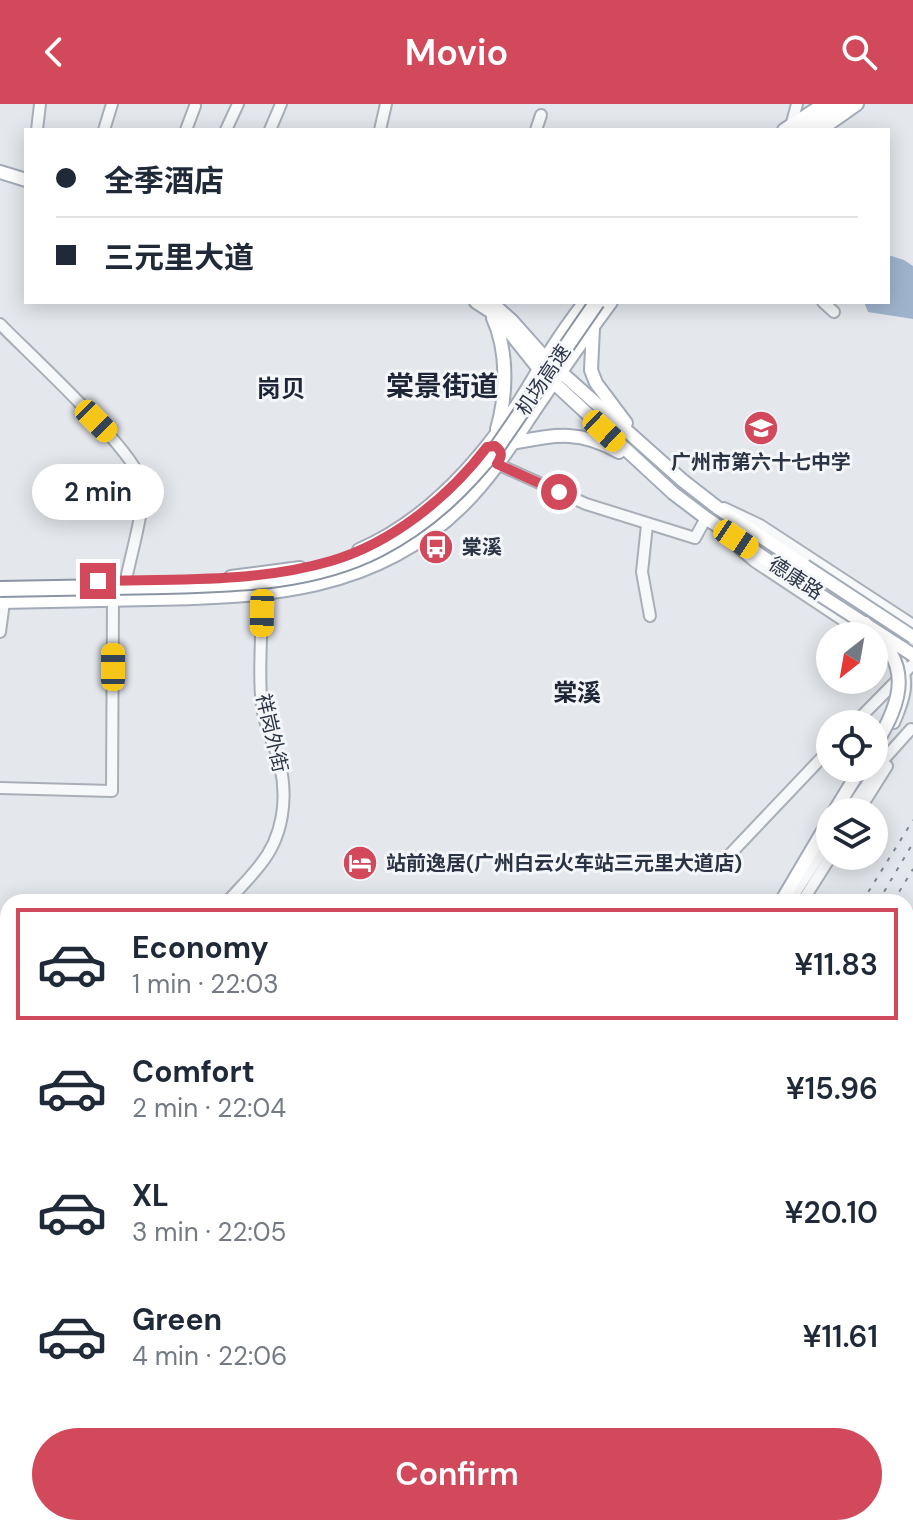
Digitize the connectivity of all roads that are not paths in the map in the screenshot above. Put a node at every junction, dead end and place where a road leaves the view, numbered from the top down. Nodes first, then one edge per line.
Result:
1 (40, 104) edge
2 (112, 104) edge
3 (238, 104) edge
4 (281, 104) edge
5 (386, 104) edge
6 (797, 104) edge
7 (824, 104) edge
8 (841, 104) edge
9 (857, 104) edge
10 (195, 106) dead end
11 (541, 115) dead end
12 (37, 128) edge
13 (105, 128) edge
14 (187, 128) edge
15 (227, 128) edge
16 (271, 128) edge
17 (380, 128) edge
18 (537, 128) edge
19 (793, 128) edge
20 (794, 128) edge
21 (795, 128) edge
22 (823, 128) edge
23 (0, 172) edge
24 (24, 179) edge
25 (0, 181) edge
26 (24, 187) edge
27 (584, 304) edge
28 (596, 304) edge
29 (610, 304) edge
30 (825, 304) edge
31 (490, 307) edge
32 (834, 312) dead end
33 (0, 324) edge
34 (594, 325) junction
35 (542, 364) junction
36 (557, 378) junction
37 (490, 443) junction
38 (512, 443) junction
39 (648, 451) junction
40 (499, 461) junction
41 (639, 463) junction
42 (714, 504) junction
43 (706, 518) junction
44 (647, 525) junction
45 (126, 580) junction
46 (16, 583) junction
47 (260, 594) junction
48 (4, 595) edge
49 (869, 596) junction
50 (113, 600) junction
51 (650, 616) dead end
52 (846, 622) edge
53 (853, 622) edge
54 (855, 622) edge
55 (913, 625) edge
56 (0, 632) edge
57 (913, 637) edge
58 (888, 642) edge
59 (888, 649) edge
60 (888, 650) edge
61 (913, 655) edge
62 (911, 669) edge
63 (869, 710) edge
64 (888, 724) edge
65 (912, 726) edge
66 (888, 732) edge
67 (816, 764) edge
68 (849, 782) edge
69 (0, 788) edge
70 (857, 798) edge
71 (867, 798) edge
72 (816, 843) edge
73 (816, 861) edge
74 (717, 868) dead end
75 (822, 870) edge
76 (234, 894) edge
77 (779, 894) edge
78 (786, 894) edge
79 (794, 894) edge
80 (807, 894) edge

1 - 12 street
2 - 13 street
3 - 15 street
4 - 16 street
5 - 17 street
6 - 19 street
7 - 20 main road
8 - 21 highway
9 - 22 main road
10 - 14 street
11 - 18 street
23 - 24 main road
25 - 26 main road
27 - 35 main road
28 - 48 highway, 机场高速, bridge
29 - 34 main road
30 - 32 street
31 - 35 main road, 德康路
31 - 37 main road
33 - 45 street
34 - 36 main road
34 - 39 main road
35 - 36 main road, 德康路
35 - 37 main road
36 - 38 main road
36 - 39 main road, 德康路
36 - 41 main road, 德康路
37 - 40 main road
37 - 45 main road
38 - 40 main road
38 - 41 main road
39 - 42 main road, 德康路
40 - 44 street
40 - 47 main road
41 - 43 main road, 德康路
42 - 49 street
42 - 57 main road, 德康路, bridge
43 - 44 street
43 - 52 street
43 - 54 main road, 德康路, bridge
44 - 51 street
45 - 46 main road
46 - 48 main road
46 - 48 main road
47 - 50 main road
47 - 76 street, 祥岗外街
48 - 50 main road
48 - 56 street
49 - 53 street
49 - 55 street
50 - 69 street
58 - 61 main road, 德康路, bridge
59 - 62 street
60 - 64 main road, bridge
62 - 63 street
62 - 66 street
65 - 70 street
65 - 71 street
67 - 74 street
68 - 77 street
72 - 78 main road
73 - 79 street
75 - 80 street

